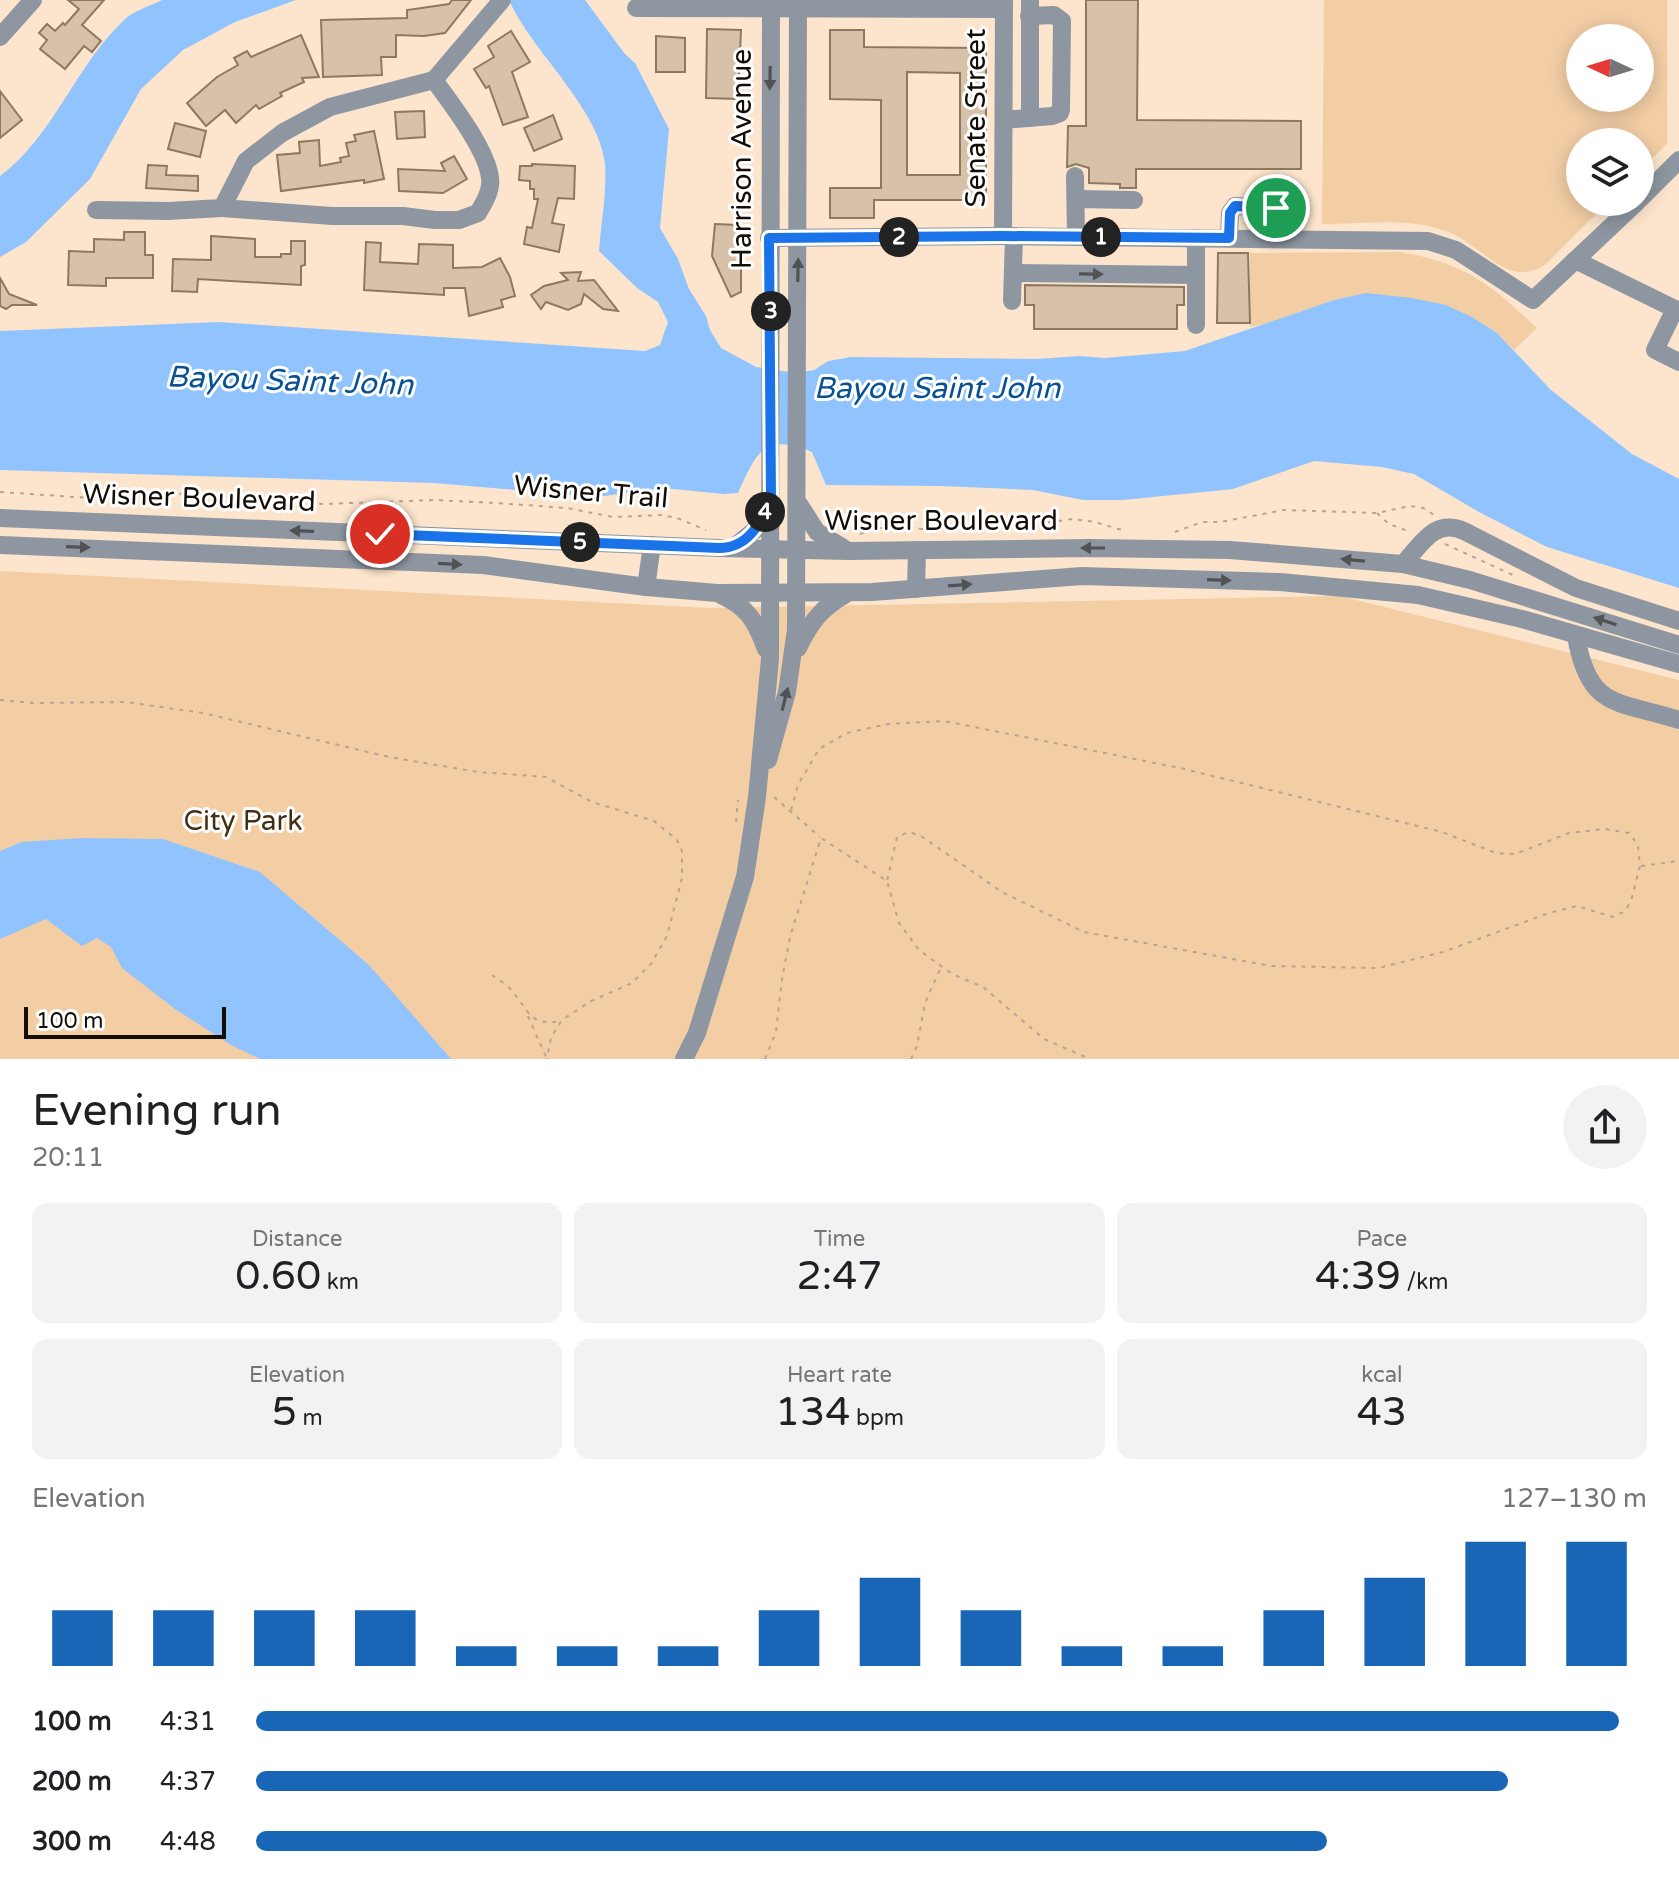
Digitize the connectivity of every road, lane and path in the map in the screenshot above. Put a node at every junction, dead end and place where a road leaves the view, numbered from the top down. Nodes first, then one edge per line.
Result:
1 (33, 0) edge
2 (500, 2) edge
3 (798, 4) edge
4 (1004, 4) edge
5 (771, 5) edge
6 (636, 8) dead end
7 (1030, 8) edge
8 (0, 37) edge
9 (434, 80) junction
10 (1030, 118) junction
11 (1004, 120) junction
12 (1679, 160) edge
13 (1075, 176) dead end
14 (1654, 184) edge
15 (1076, 199) junction
16 (1134, 200) dead end
17 (222, 208) junction
18 (96, 210) dead end
19 (1621, 216) edge
20 (1008, 236) junction
21 (1076, 237) junction
22 (769, 238) junction
23 (798, 238) junction
24 (1196, 238) junction
25 (1229, 238) junction
26 (1277, 239) junction
27 (1575, 260) junction
28 (1013, 273) junction
29 (1196, 275) junction
30 (1012, 301) dead end
31 (1677, 310) edge
32 (1196, 325) dead end
33 (1679, 362) edge
34 (0, 492) edge
35 (771, 500) junction
36 (797, 500) junction
37 (0, 518) edge
38 (133, 524) junction
39 (1448, 526) junction
40 (714, 533) dead end
41 (1130, 533) dead end
42 (857, 534) dead end
43 (1165, 534) dead end
44 (1427, 538) junction
45 (0, 545) edge
46 (652, 545) junction
47 (733, 548) junction
48 (130, 549) junction
49 (771, 549) junction
50 (797, 550) junction
51 (917, 550) junction
52 (848, 551) junction
53 (1283, 554) junction
54 (1403, 564) junction
55 (1439, 572) junction
56 (1280, 582) junction
57 (646, 587) junction
58 (916, 589) junction
59 (717, 593) junction
60 (849, 593) junction
61 (772, 594) junction
62 (797, 594) junction
63 (1679, 621) edge
64 (1576, 636) junction
65 (1679, 645) edge
66 (1616, 648) junction
67 (795, 654) junction
68 (770, 659) junction
69 (1679, 664) edge
70 (1591, 681) junction
71 (0, 700) edge
72 (1679, 720) edge
73 (757, 797) junction
74 (791, 810) junction
75 (821, 838) junction
76 (1679, 861) edge
77 (1640, 866) junction
78 (887, 881) junction
79 (941, 967) junction
80 (492, 975) dead end
81 (527, 1015) junction
82 (562, 1020) junction
83 (547, 1059) edge
84 (684, 1059) edge
85 (765, 1059) edge
86 (911, 1059) edge
87 (1090, 1059) edge

1 - 8 street
2 - 9 street
3 - 4 street
3 - 5 street
3 - 23 street, Harrison Avenue
4 - 11 street, Senate Street
5 - 6 street
5 -> 22 street, Harrison Avenue
7 - 10 street
7 - 10 street
9 - 17 street
9 - 17 street
10 - 11 street
11 - 20 street, Senate Street
12 - 14 street
13 - 15 street
15 - 16 street
15 - 21 street
17 - 18 street
19 - 27 street
20 - 21 street
20 - 23 street
20 - 28 street, Senate Street
21 - 24 street
22 - 23 street
22 - 35 street, Harrison Avenue
36 -> 23 street, Harrison Avenue
24 - 25 street
24 - 29 street
25 - 26 street
25 - 26 street
26 - 27 street
27 - 31 street
28 -> 29 street
28 - 30 street, Senate Street
29 - 32 street
31 - 33 street
34 - 40 path, Wisner Trail
35 - 47 street
35 - 49 street, Harrison Avenue
36 - 50 street, Harrison Avenue
36 - 52 street
37 - 38 street, Wisner Boulevard
46 -> 38 street, Wisner Boulevard
38 - 48 street
39 - 43 path
39 - 44 street
39 - 63 street
41 - 42 path
44 - 54 street
44 - 55 street
45 -> 48 street, Wisner Boulevard
46 - 47 street, Wisner Boulevard
46 - 57 street
47 - 49 street, Wisner Boulevard
48 -> 57 street, Wisner Boulevard
49 - 50 street, Wisner Boulevard
49 - 61 street, Harrison Avenue
50 - 52 street, Wisner Boulevard
50 - 62 street, Harrison Avenue
51 - 52 street, Wisner Boulevard
53 -> 51 street, Wisner Boulevard
51 - 58 street
54 -> 53 street, Wisner Boulevard
53 - 56 street
54 - 55 street, Wisner Boulevard
65 -> 55 street, Wisner Boulevard
58 -> 56 street, Wisner Boulevard
56 - 64 street, Wisner Boulevard
57 - 59 street, Wisner Boulevard
58 - 60 street, Wisner Boulevard
59 - 61 street, Wisner Boulevard
59 - 68 street
60 - 62 street, Wisner Boulevard
60 - 67 street
61 - 62 street, Wisner Boulevard
61 - 68 street, Harrison Avenue
62 - 67 street, Harrison Avenue
64 - 66 street, Wisner Boulevard
64 - 70 street
66 - 69 street, Wisner Boulevard
66 - 70 street
73 -> 67 street, Harrison Avenue
68 - 73 street, Harrison Avenue
70 - 72 street
71 - 82 path
73 - 74 path
73 - 84 street, Harrison Avenue
74 - 75 path
74 - 77 path
75 - 78 path
75 - 85 path
76 - 77 path
77 - 78 path
78 - 79 path
79 - 86 path
79 - 87 path
80 - 81 path
81 - 82 path
81 - 83 path
82 - 83 path

